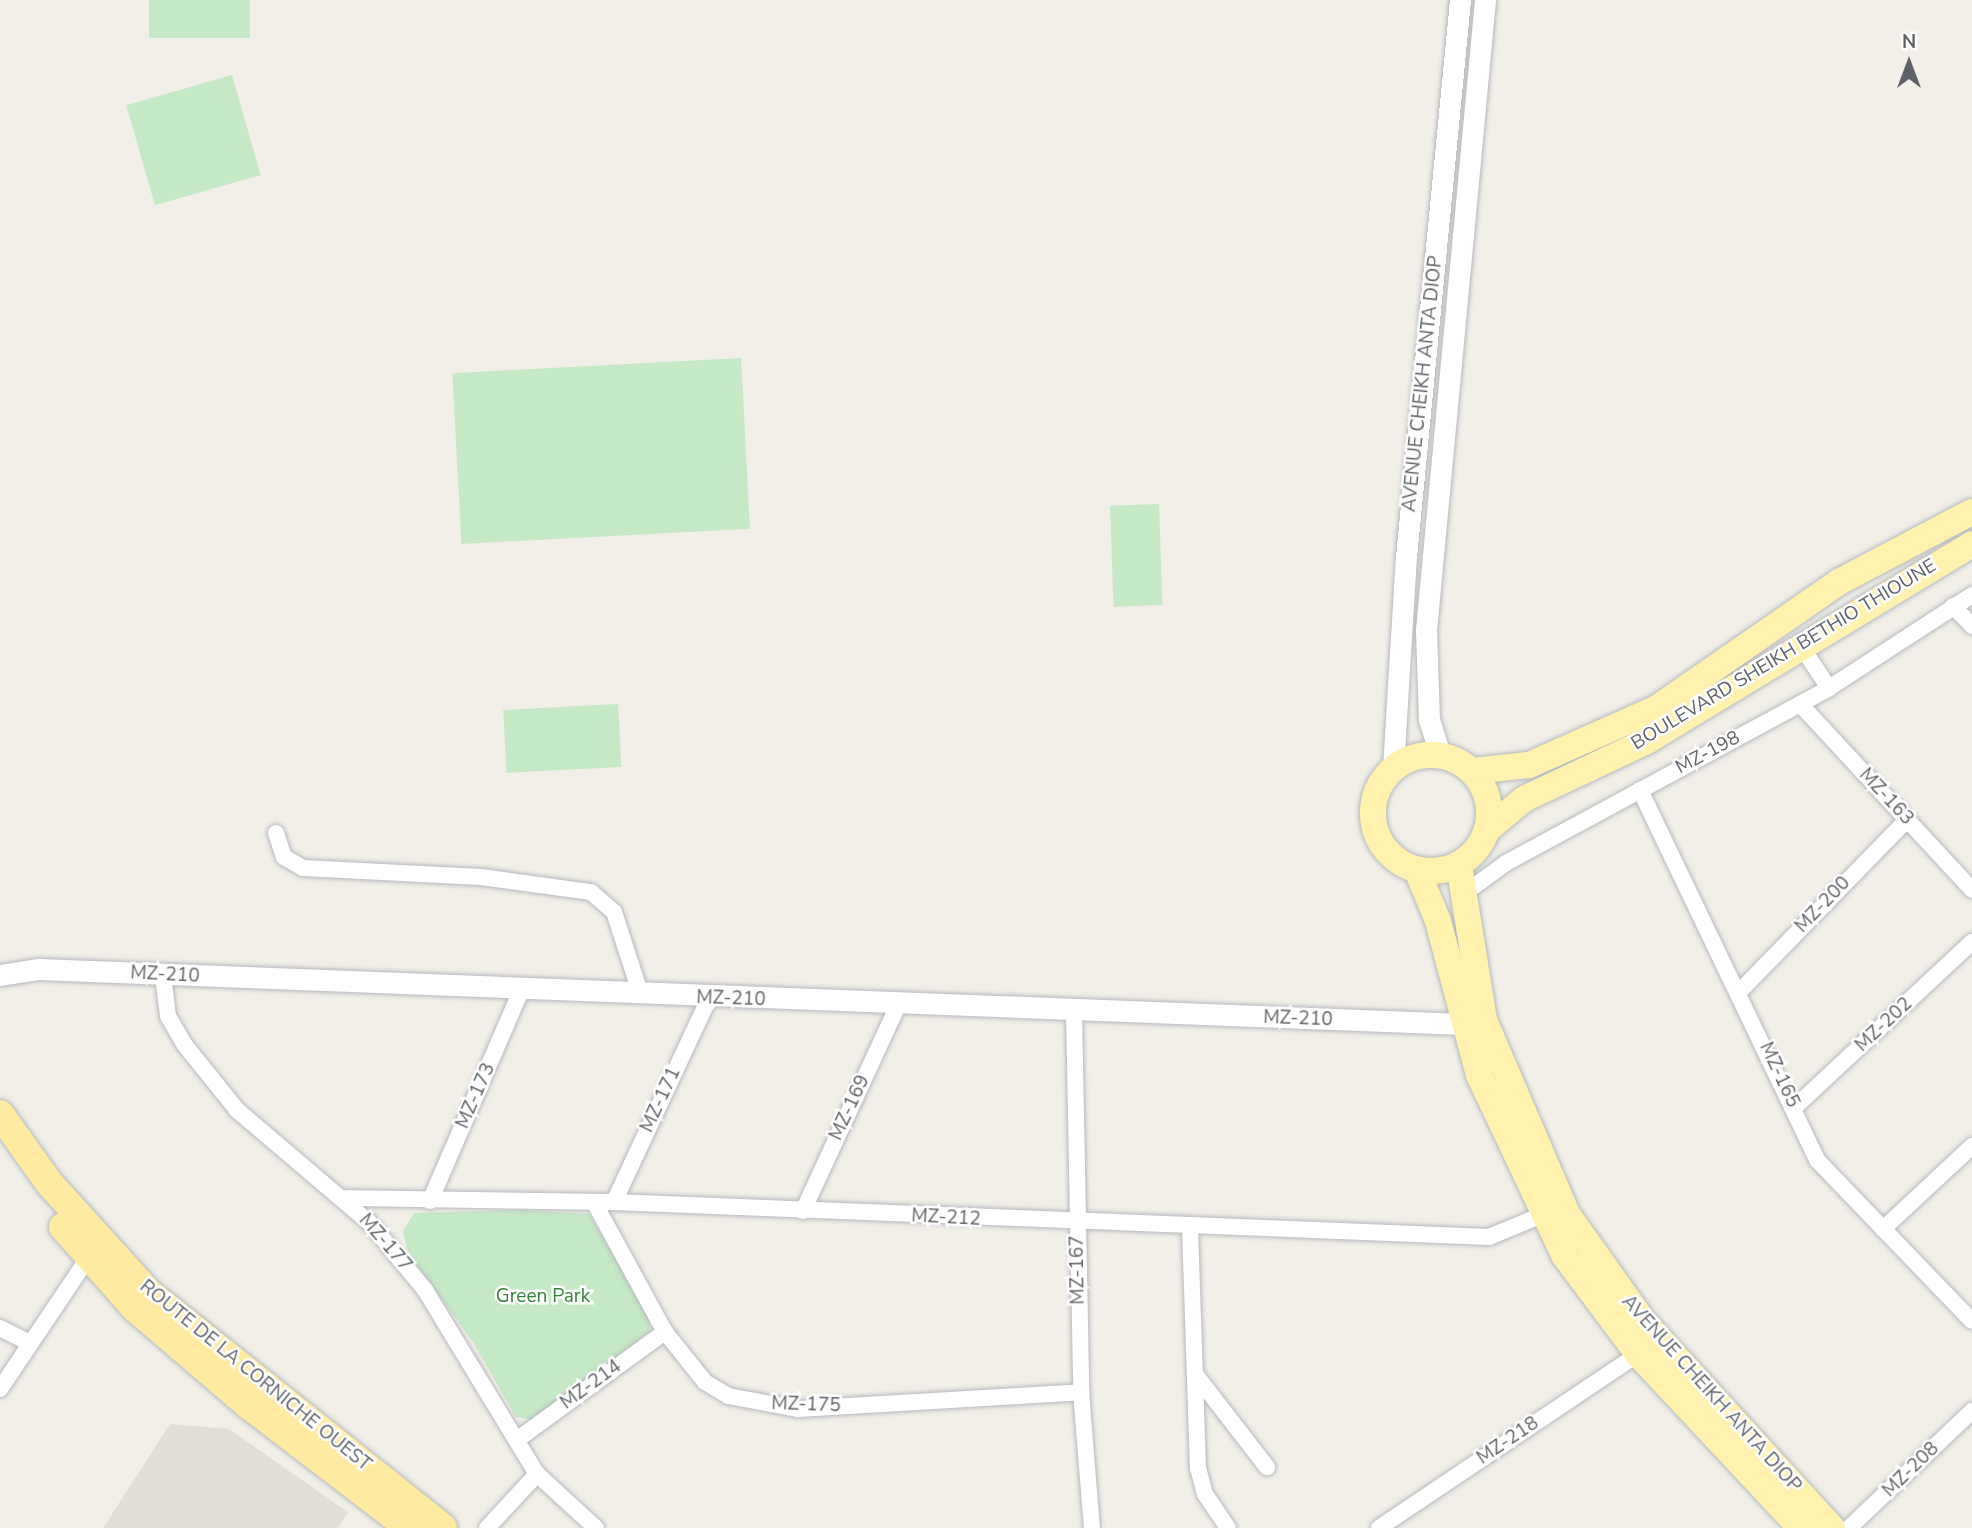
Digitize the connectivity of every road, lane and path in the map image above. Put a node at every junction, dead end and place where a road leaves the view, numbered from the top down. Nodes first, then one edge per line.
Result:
1 (1460, 0) edge
2 (1485, 0) edge
3 (1972, 512) edge
4 (1972, 544) edge
5 (1972, 595) edge
6 (1953, 606) junction
7 (1972, 626) edge
8 (1801, 646) junction
9 (1829, 688) junction
10 (1800, 704) junction
11 (1440, 755) junction
12 (1393, 768) junction
13 (1472, 771) junction
14 (1640, 790) junction
15 (1907, 820) junction
16 (1488, 829) junction
17 (276, 833) dead end
18 (1459, 865) junction
19 (1417, 870) junction
20 (1972, 890) edge
21 (1461, 896) junction
22 (1972, 942) edge
23 (0, 975) edge
24 (163, 975) junction
25 (521, 991) junction
26 (1740, 991) junction
27 (641, 995) junction
28 (709, 998) junction
29 (898, 1005) junction
30 (1074, 1011) junction
31 (1463, 1024) junction
32 (1795, 1107) junction
33 (0, 1114) edge
34 (1972, 1146) edge
35 (0, 1149) edge
36 (345, 1198) junction
37 (430, 1201) junction
38 (594, 1202) junction
39 (614, 1202) junction
40 (803, 1211) junction
41 (1542, 1214) junction
42 (1077, 1224) junction
43 (1191, 1227) junction
44 (1883, 1229) junction
45 (88, 1258) junction
46 (1972, 1321) edge
47 (0, 1328) edge
48 (665, 1332) junction
49 (29, 1343) junction
50 (1638, 1354) junction
51 (1195, 1374) junction
52 (0, 1390) edge
53 (1081, 1392) junction
54 (1972, 1411) edge
55 (518, 1439) junction
56 (1267, 1466) dead end
57 (537, 1474) junction
58 (409, 1528) edge
59 (443, 1528) edge
60 (487, 1528) edge
61 (596, 1528) edge
62 (1092, 1528) edge
63 (1228, 1528) edge
64 (1379, 1528) edge
65 (1801, 1528) edge
66 (1832, 1528) edge
67 (1849, 1528) edge

1 - 12 street, AVENUE CHEIKH ANTA DIOP
2 - 11 street, AVENUE CHEIKH ANTA DIOP
3 - 13 main road, BOULEVARD SHEIKH BETHIO THIOUNE
4 - 8 main road, BOULEVARD SHEIKH BETHIO THIOUNE
5 - 6 street, MZ-198
6 - 7 street
6 - 9 street, MZ-198
8 - 9 street
8 - 16 main road, BOULEVARD SHEIKH BETHIO THIOUNE
9 - 10 street, MZ-198
10 - 14 street, MZ-198
10 - 15 street, MZ-163
11 - 12 main road
11 - 13 main road
12 - 19 main road
13 - 16 main road
14 - 21 street, MZ-198
14 - 26 street, MZ-165
15 - 20 street, MZ-163
15 - 26 street, MZ-200
16 - 18 main road
17 - 27 street
18 - 19 main road
18 - 21 main road, AVENUE CHEIKH ANTA DIOP
19 - 31 main road, AVENUE CHEIKH ANTA DIOP
21 - 66 main road, AVENUE CHEIKH ANTA DIOP
22 - 32 street, MZ-202
23 - 24 street, MZ-210
24 - 25 street, MZ-210
24 - 36 street, MZ-177
25 - 27 street, MZ-210
25 - 37 street, MZ-173
26 - 32 street, MZ-165
27 - 28 street, MZ-210
28 - 29 street, MZ-210
28 - 39 street, MZ-171
29 - 30 street, MZ-210
29 - 40 street, MZ-169
30 - 31 street, MZ-210
30 - 42 street, MZ-167
31 - 41 main road, AVENUE CHEIKH ANTA DIOP
32 - 44 street, MZ-165
33 - 59 highway, ROUTE DE LA CORNICHE OUEST
34 - 44 street
35 - 45 highway, ROUTE DE LA CORNICHE OUEST
36 - 37 street, MZ-212
36 - 55 street, MZ-177
37 - 38 street, MZ-212
38 - 39 street, MZ-212
38 - 48 street, MZ-175
39 - 40 street, MZ-212
40 - 42 street, MZ-212
41 - 43 street, MZ-212
41 - 50 main road, AVENUE CHEIKH ANTA DIOP
42 - 43 street, MZ-212
42 - 53 street, MZ-167
43 - 51 street
44 - 46 street, MZ-165
45 - 49 street
45 - 58 highway, ROUTE DE LA CORNICHE OUEST
47 - 49 street
48 - 53 street, MZ-175
48 - 55 street, MZ-214
49 - 52 street
50 - 64 street, MZ-218
50 - 65 main road, AVENUE CHEIKH ANTA DIOP
51 - 56 street
51 - 63 street
53 - 62 street, MZ-167
54 - 67 street, MZ-208
55 - 57 street, MZ-177
57 - 60 street
57 - 61 street, MZ-177

